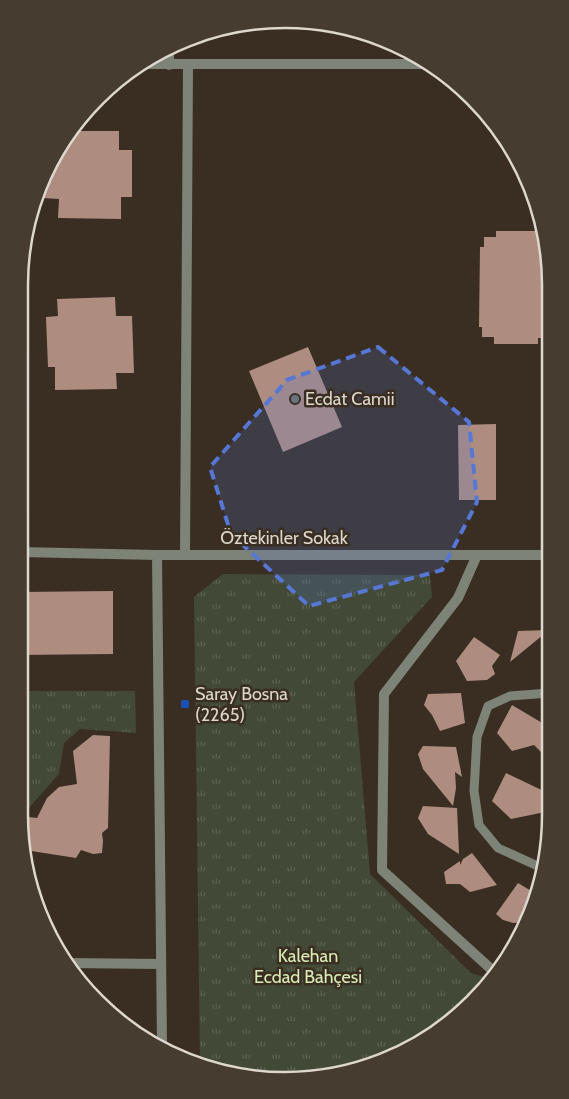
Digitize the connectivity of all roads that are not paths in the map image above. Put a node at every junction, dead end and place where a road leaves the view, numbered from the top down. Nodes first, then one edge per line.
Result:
1 (169, 55) edge
2 (152, 64) edge
3 (416, 64) edge
4 (169, 65) junction
5 (188, 65) junction
6 (28, 552) edge
7 (157, 554) junction
8 (185, 554) junction
9 (477, 554) junction
10 (542, 554) edge
11 (542, 694) edge
12 (537, 866) edge
13 (75, 963) edge
14 (161, 964) junction
15 (490, 968) edge
16 (162, 1040) edge

1 - 4 street
2 - 4 street
3 - 5 street
4 - 5 street
5 - 8 street
6 - 7 street, Öztekinler Sokak
7 - 8 street, Öztekinler Sokak
7 - 14 street
8 - 9 street, Öztekinler Sokak
9 - 10 street, Öztekinler Sokak
9 - 15 street
11 - 12 lane
13 - 14 street
14 - 16 street

